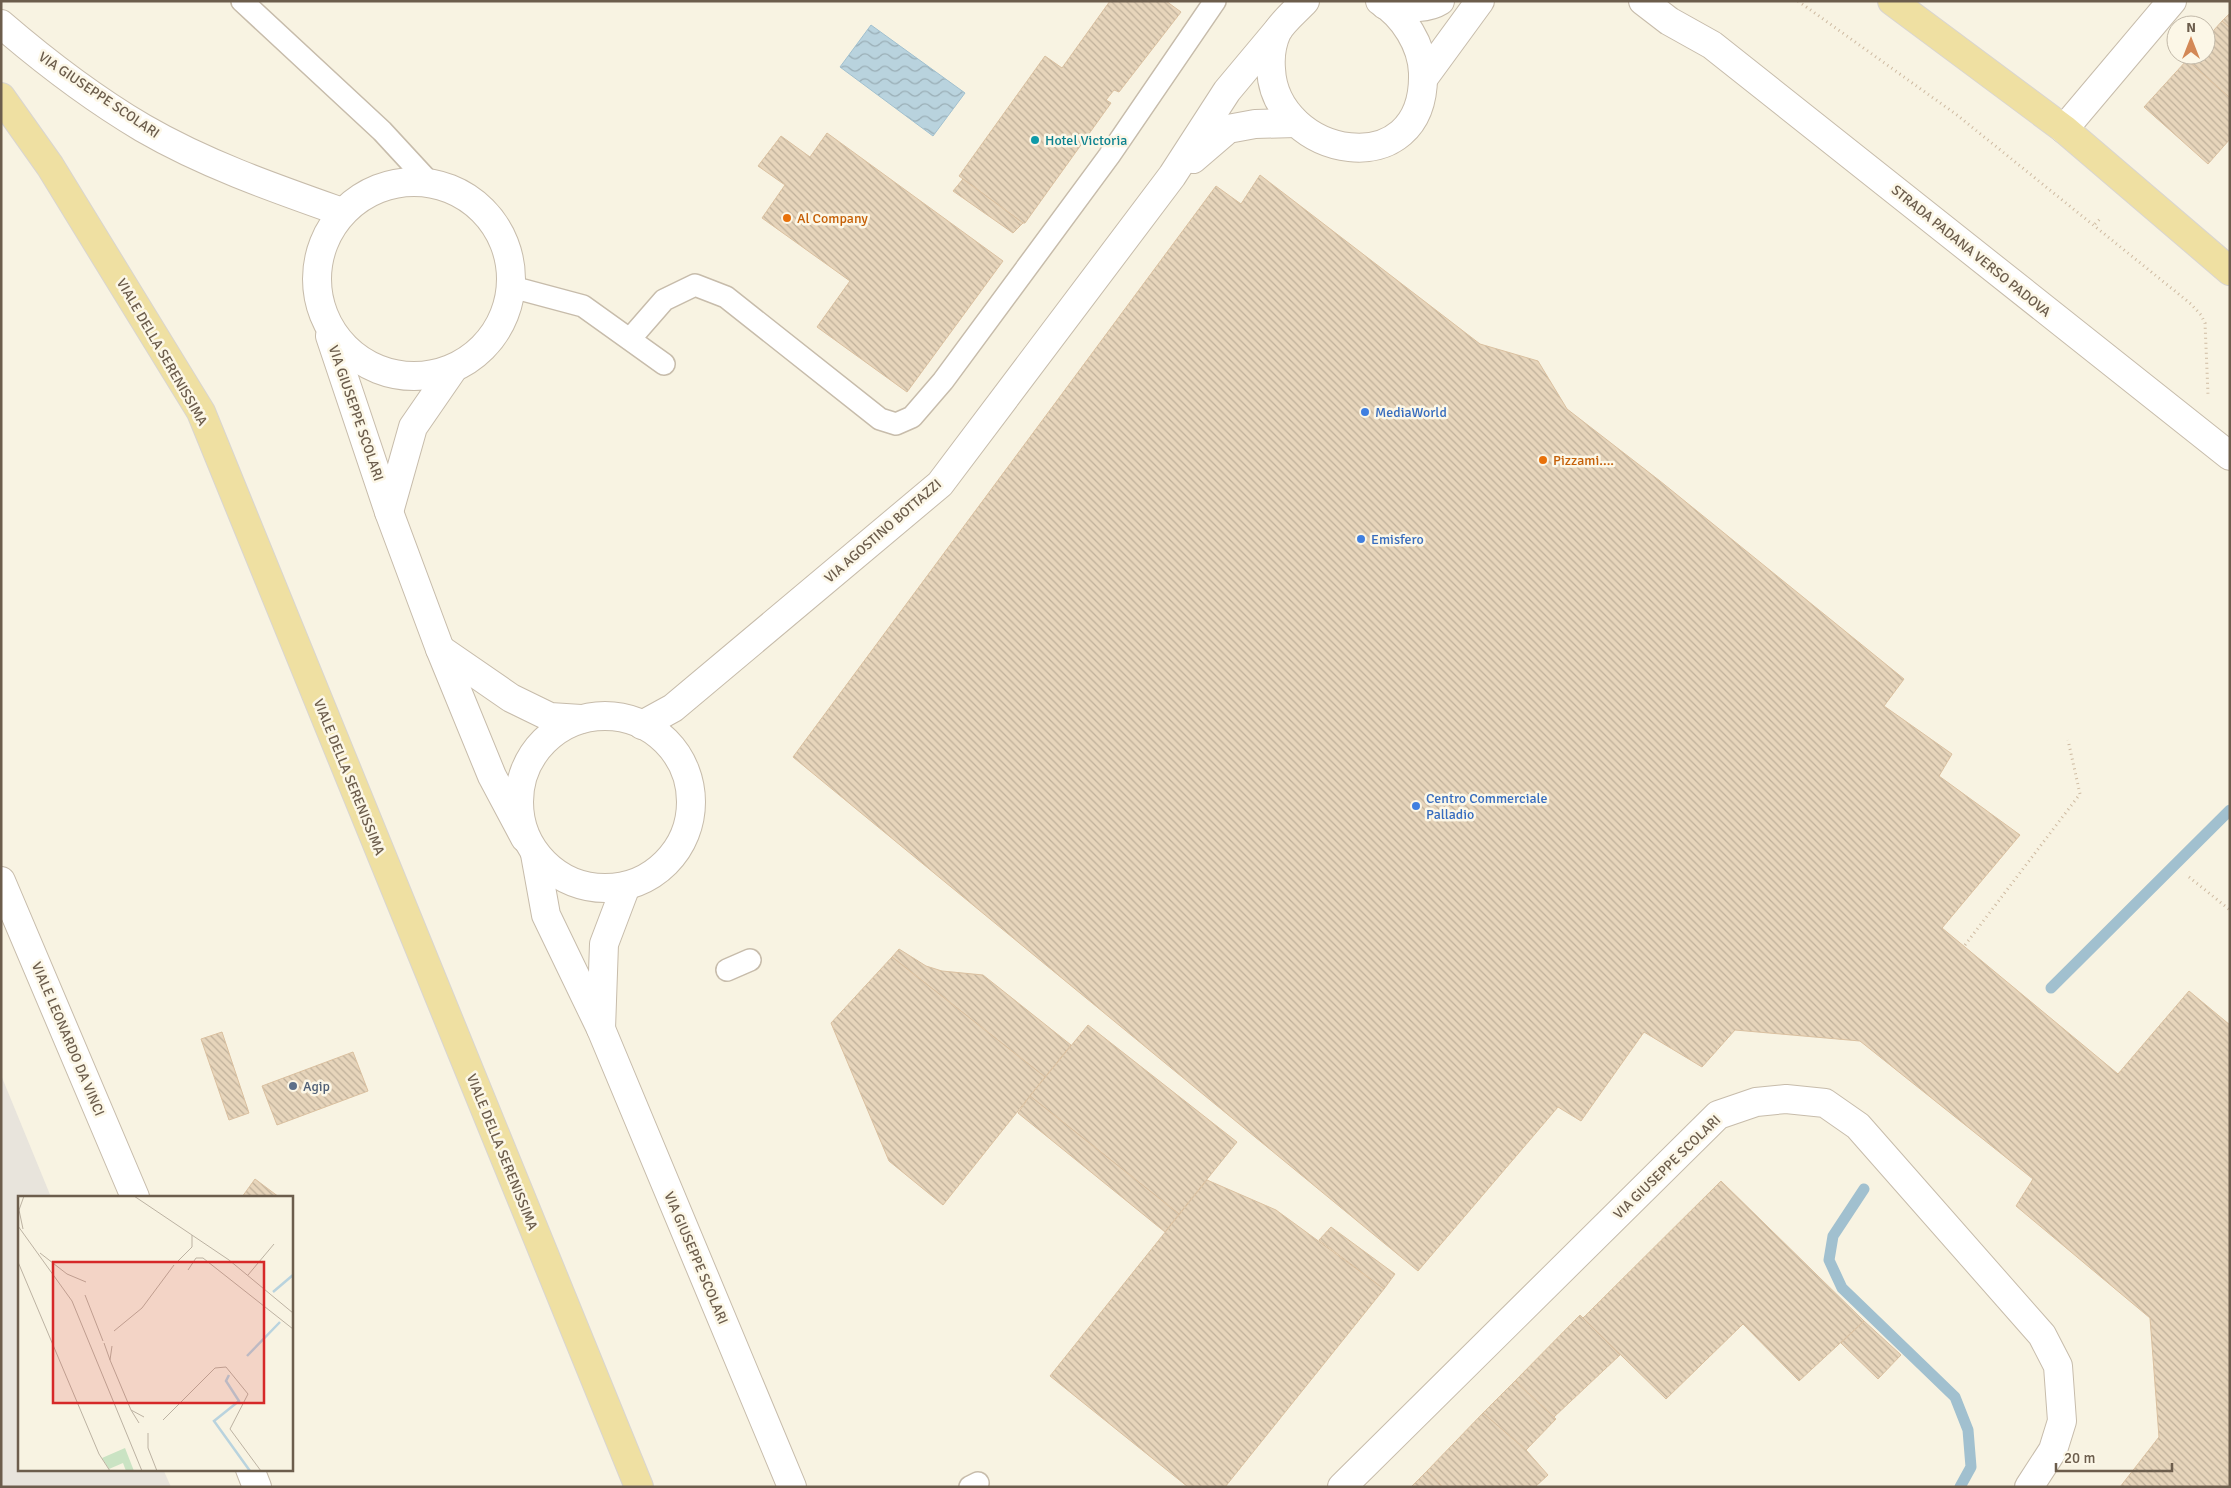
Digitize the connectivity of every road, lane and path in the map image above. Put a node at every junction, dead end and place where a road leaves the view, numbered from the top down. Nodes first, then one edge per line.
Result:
1 (242, 1) edge
2 (1215, 1) edge
3 (1305, 1) edge
4 (1440, 1) edge
5 (1480, 1) edge
6 (1643, 1) edge
7 (1674, 1) edge
8 (1798, 1) edge
9 (1892, 1) edge
10 (2172, 1) edge
11 (1382, 3) edge
12 (1, 24) edge
13 (1278, 30) junction
14 (1712, 45) junction
15 (1423, 79) junction
16 (1, 97) edge
17 (1296, 123) junction
18 (2064, 130) junction
19 (1172, 176) junction
20 (430, 182) junction
21 (342, 212) junction
22 (2101, 218) dead end
23 (2095, 224) junction
24 (2230, 271) edge
25 (512, 287) junction
26 (323, 315) junction
27 (630, 339) junction
28 (664, 364) dead end
29 (453, 369) junction
30 (2209, 399) dead end
31 (2230, 456) edge
32 (389, 512) junction
33 (440, 649) junction
34 (581, 719) junction
35 (642, 725) junction
36 (2068, 740) dead end
37 (530, 846) junction
38 (2189, 877) dead end
39 (1, 881) edge
40 (626, 886) junction
41 (2230, 910) edge
42 (1965, 945) dead end
43 (750, 960) dead end
44 (727, 970) dead end
45 (601, 1029) junction
46 (134, 1196) edge
47 (250, 1470) edge
48 (257, 1487) edge
49 (639, 1487) edge
50 (792, 1487) edge
51 (1342, 1487) edge
52 (2029, 1487) edge

1 - 20 lane, VIA GIUSEPPE SCOLARI
2 - 27 lane
3 - 13 street
4 - 11 street
5 - 15 street
6 - 14 street, STRADA PADANA VERSO PADOVA
7 - 14 street, STRADA PADANA VERSO PADOVA
8 - 23 path
9 - 18 main road
10 - 18 street
11 - 15 street
12 - 21 street, VIA GIUSEPPE SCOLARI
13 - 17 street
13 - 19 street, VIA AGOSTINO BOTTAZZI
14 - 31 street, STRADA PADANA VERSO PADOVA
15 - 17 street
16 - 49 main road, VIALE DELLA SERENISSIMA
17 - 19 street, VIA AGOSTINO BOTTAZZI
18 - 24 main road
19 - 35 street, VIA AGOSTINO BOTTAZZI
20 - 21 street, VIA GIUSEPPE SCOLARI
20 - 25 street, VIA GIUSEPPE SCOLARI
21 - 26 street, VIA GIUSEPPE SCOLARI
22 - 23 path
23 - 30 path
25 - 27 lane
25 - 29 street, VIA GIUSEPPE SCOLARI
26 - 29 street, VIA GIUSEPPE SCOLARI
26 - 32 street, VIA GIUSEPPE SCOLARI
27 - 28 lane
29 - 32 street, VIA GIUSEPPE SCOLARI
32 - 33 street, VIA GIUSEPPE SCOLARI
33 - 34 street, VIA GIUSEPPE SCOLARI
33 - 37 street, VIA GIUSEPPE SCOLARI
34 - 35 street, VIA GIUSEPPE SCOLARI
34 - 37 street, VIA GIUSEPPE SCOLARI
35 - 40 street, VIA GIUSEPPE SCOLARI
36 - 42 path
37 - 40 street, VIA GIUSEPPE SCOLARI
37 - 45 street, VIA GIUSEPPE SCOLARI
38 - 41 path
39 - 46 street, VIALE LEONARDO DA VINCI
40 - 45 street, VIA GIUSEPPE SCOLARI
43 - 44 lane
45 - 50 street, VIA GIUSEPPE SCOLARI
47 - 48 street
51 - 52 street, VIA GIUSEPPE SCOLARI

